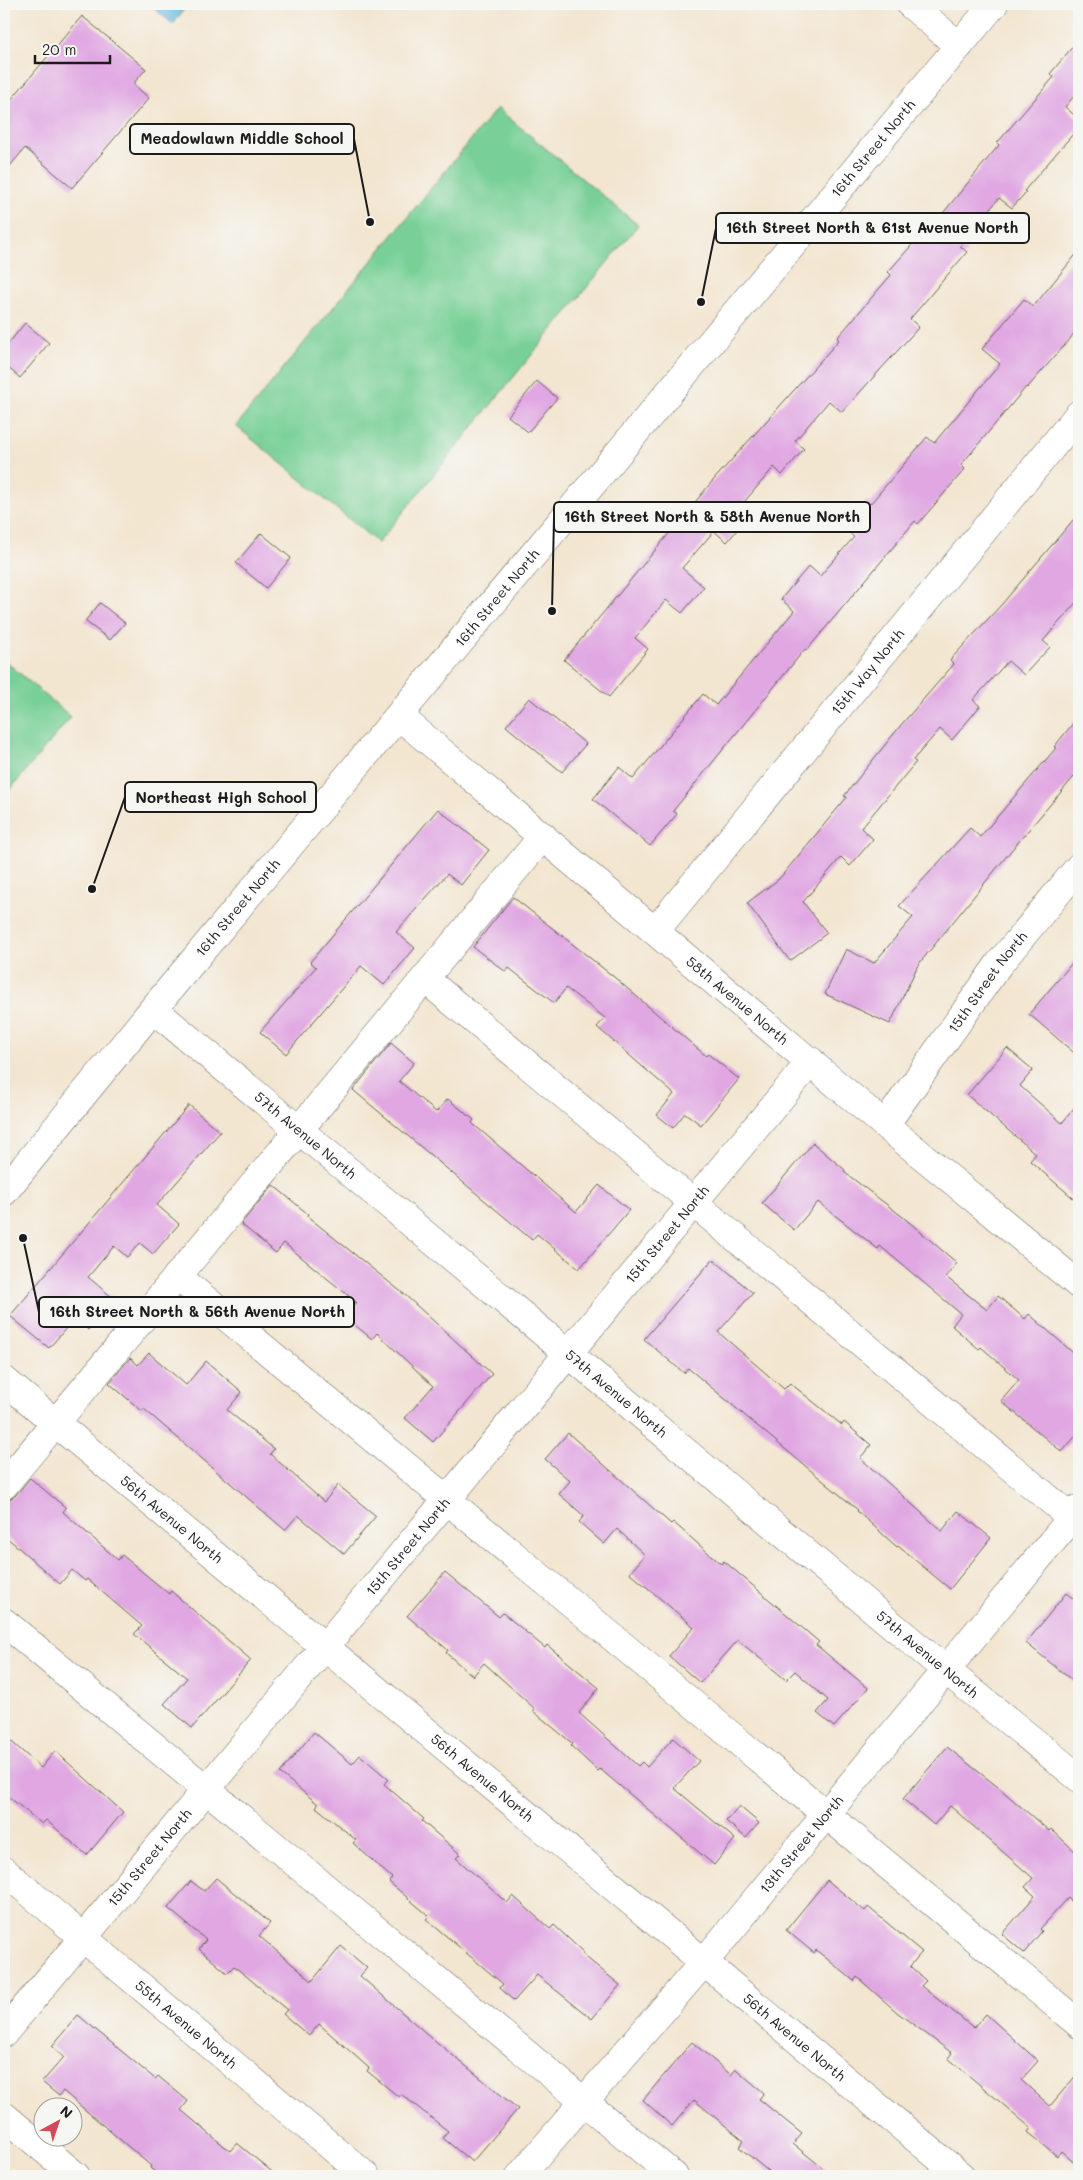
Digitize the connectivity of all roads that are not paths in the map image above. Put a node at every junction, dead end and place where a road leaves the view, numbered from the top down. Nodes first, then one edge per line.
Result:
1 (910, 4) edge
2 (994, 4) edge
3 (959, 46) junction
4 (1079, 414) edge
5 (399, 716) junction
6 (543, 836) junction
7 (1079, 867) edge
8 (656, 930) junction
9 (424, 978) junction
10 (153, 1009) junction
11 (811, 1061) junction
12 (885, 1124) junction
13 (299, 1130) junction
14 (4, 1192) edge
15 (694, 1203) junction
16 (178, 1276) junction
17 (1079, 1284) edge
18 (569, 1354) junction
19 (4, 1380) edge
20 (55, 1423) junction
21 (4, 1485) edge
22 (448, 1499) junction
23 (1077, 1517) edge
24 (4, 1622) edge
25 (325, 1647) junction
26 (947, 1671) junction
27 (1079, 1778) edge
28 (207, 1789) junction
29 (826, 1816) junction
30 (4, 1871) edge
31 (83, 1937) junction
32 (704, 1962) junction
33 (1079, 2024) edge
34 (4, 2032) edge
35 (585, 2101) junction
36 (4, 2116) edge
37 (76, 2176) edge
38 (366, 2176) edge
39 (520, 2176) edge
40 (674, 2176) edge
41 (961, 2176) edge

1 - 3 street
2 - 3 street, 16th Street North
3 - 5 street, 16th Street North
4 - 8 street, 15th Way North
5 - 6 street, 58th Avenue North
5 - 10 street, 16th Street North
6 - 8 street, 58th Avenue North
6 - 9 street
7 - 12 street, 15th Street North
8 - 11 street, 58th Avenue North
9 - 13 street
9 - 15 street
10 - 13 street, 57th Avenue North
10 - 14 street, 16th Street North
11 - 12 street, 58th Avenue North
11 - 15 street, 15th Street North
12 - 17 street, 58th Avenue North
13 - 16 street
13 - 18 street, 57th Avenue North
15 - 18 street, 15th Street North
15 - 23 street
16 - 20 street
16 - 22 street
18 - 22 street, 15th Street North
18 - 26 street, 57th Avenue North
19 - 20 street, 56th Avenue North
20 - 21 street
20 - 25 street, 56th Avenue North
22 - 25 street, 15th Street North
22 - 29 street
23 - 26 street, 13th Street North
24 - 28 street
25 - 28 street, 15th Street North
25 - 32 street, 56th Avenue North
26 - 27 street, 57th Avenue North
26 - 29 street, 13th Street North
28 - 31 street, 15th Street North
28 - 35 street
29 - 32 street, 13th Street North
29 - 33 street
30 - 31 street, 55th Avenue North
31 - 34 street, 15th Street North
31 - 38 street, 55th Avenue North
32 - 35 street, 13th Street North
32 - 41 street, 56th Avenue North
35 - 39 street, 13th Street North
35 - 40 street
36 - 37 street

